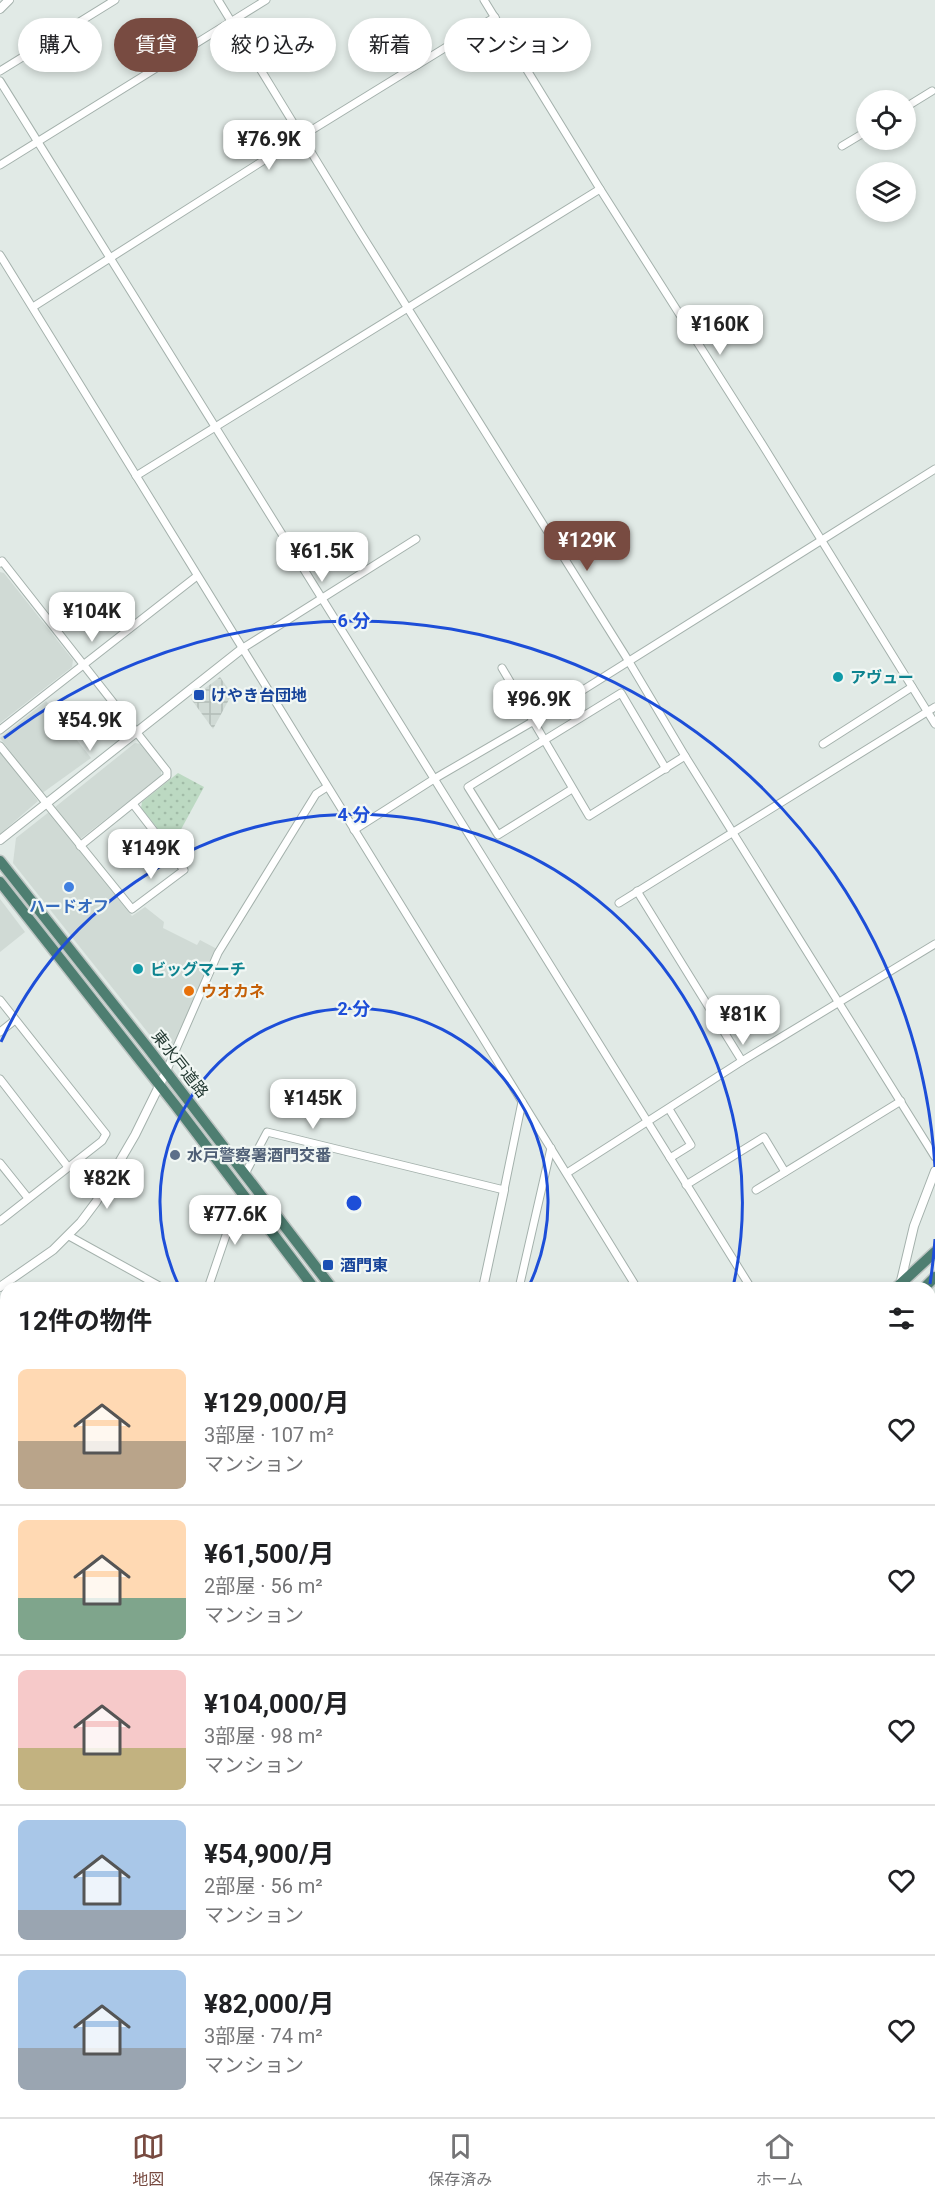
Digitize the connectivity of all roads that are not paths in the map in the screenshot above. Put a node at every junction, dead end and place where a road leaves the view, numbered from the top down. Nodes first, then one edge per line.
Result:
1 (9, 0) edge
2 (116, 0) edge
3 (218, 0) edge
4 (266, 0) edge
5 (484, 0) edge
6 (0, 9) edge
7 (495, 17) junction
8 (229, 18) edge
9 (237, 18) edge
10 (210, 35) edge
11 (0, 71) edge
12 (262, 72) edge
13 (0, 81) edge
14 (932, 91) dead end
15 (916, 101) edge
16 (302, 136) junction
17 (856, 138) edge
18 (39, 141) junction
19 (842, 146) dead end
20 (0, 165) edge
21 (600, 189) junction
22 (0, 255) edge
23 (110, 257) junction
24 (33, 307) junction
25 (408, 309) junction
26 (215, 427) junction
27 (935, 469) edge
28 (136, 476) junction
29 (416, 539) dead end
30 (819, 540) junction
31 (0, 562) edge
32 (197, 576) junction
33 (321, 598) junction
34 (243, 648) junction
35 (628, 660) junction
36 (84, 665) junction
37 (502, 668) dead end
38 (912, 687) junction
39 (935, 707) edge
40 (927, 712) junction
41 (532, 722) junction
42 (935, 724) edge
43 (0, 730) edge
44 (137, 732) junction
45 (544, 742) junction
46 (823, 744) dead end
47 (0, 746) edge
48 (685, 756) junction
49 (666, 769) junction
50 (434, 780) junction
51 (327, 787) junction
52 (572, 789) junction
53 (46, 803) junction
54 (133, 804) junction
55 (354, 830) junction
56 (734, 832) junction
57 (0, 840) edge
58 (80, 846) junction
59 (0, 861) edge
60 (0, 882) edge
61 (637, 891) junction
62 (619, 903) dead end
63 (935, 944) edge
64 (0, 1000) edge
65 (840, 1003) junction
66 (15, 1020) junction
67 (0, 1032) edge
68 (742, 1061) junction
69 (166, 1072) junction
70 (0, 1079) edge
71 (160, 1086) junction
72 (8, 1089) junction
73 (0, 1096) edge
74 (901, 1101) junction
75 (522, 1102) junction
76 (669, 1108) junction
77 (648, 1122) junction
78 (551, 1148) junction
79 (935, 1157) edge
80 (670, 1158) junction
81 (0, 1163) edge
82 (68, 1167) junction
83 (935, 1171) edge
84 (785, 1172) junction
85 (567, 1173) junction
86 (245, 1174) junction
87 (686, 1185) junction
88 (504, 1190) junction
89 (756, 1190) dead end
90 (243, 1193) junction
91 (28, 1198) junction
92 (0, 1221) edge
93 (69, 1236) junction
94 (935, 1252) edge
95 (7, 1282) edge
96 (152, 1282) edge
97 (210, 1282) edge
98 (310, 1282) edge
99 (327, 1282) edge
100 (484, 1282) edge
101 (520, 1282) edge
102 (633, 1282) edge
103 (747, 1282) edge
104 (900, 1282) edge
105 (904, 1282) edge

1 - 6 street
2 - 11 street
3 - 8 street
4 - 9 street
5 - 7 street
7 - 16 street
7 - 21 street
10 - 18 street
12 - 16 street
13 - 18 street
14 - 15 street
16 - 23 street
16 - 25 street
17 - 19 street
18 - 20 street
18 - 23 street
21 - 25 street
21 - 30 street
22 - 24 street
23 - 24 street
23 - 26 street
24 - 28 street
25 - 26 street
25 - 35 street
26 - 28 street
26 - 33 street
27 - 30 street
28 - 32 street
29 - 33 street
30 - 35 street
30 - 38 street
31 - 36 street
32 - 34 street
32 - 36 street
33 - 34 street
33 - 50 street
34 - 44 street
34 - 51 street
35 - 41 street
35 - 48 street
36 - 43 street
36 - 44 street
37 - 41 street
38 - 40 street
38 - 46 street
39 - 40 street
40 - 42 street
40 - 56 street
41 - 45 street
41 - 50 street
44 - 53 street
44 - 54 street
45 - 49 street
45 - 52 street
45 - 52 street
47 - 53 street
48 - 49 street
48 - 56 street
49 - 52 street
50 - 55 street
50 - 77 street
51 - 55 street
51 - 69 street
53 - 57 street
53 - 58 street
54 - 58 street
54 - 58 street
55 - 75 street
56 - 61 street
56 - 65 street
59 - 69 highway, 東水戸道路
60 - 71 highway, 東水戸道路
61 - 62 street
61 - 68 street
63 - 65 street
64 - 66 street
65 - 68 street
65 - 74 street
66 - 67 street
66 - 82 street
68 - 76 street
69 - 71 street
69 - 86 highway, 東水戸道路
70 - 72 street
71 - 90 highway, 東水戸道路
71 - 93 street
72 - 73 street
72 - 82 street
74 - 79 street
74 - 84 street
75 - 78 street
75 - 88 street
76 - 77 street
76 - 80 street
77 - 80 street
77 - 85 street
78 - 85 street
78 - 101 street
80 - 87 street
81 - 91 street
82 - 91 street
83 - 104 street
84 - 87 street
84 - 89 street
85 - 102 street
86 - 88 street
86 - 99 highway, 東水戸道路
87 - 103 street
88 - 100 street
90 - 97 street
90 - 98 highway, 東水戸道路
91 - 92 street
93 - 95 street
93 - 96 street
94 - 105 highway

